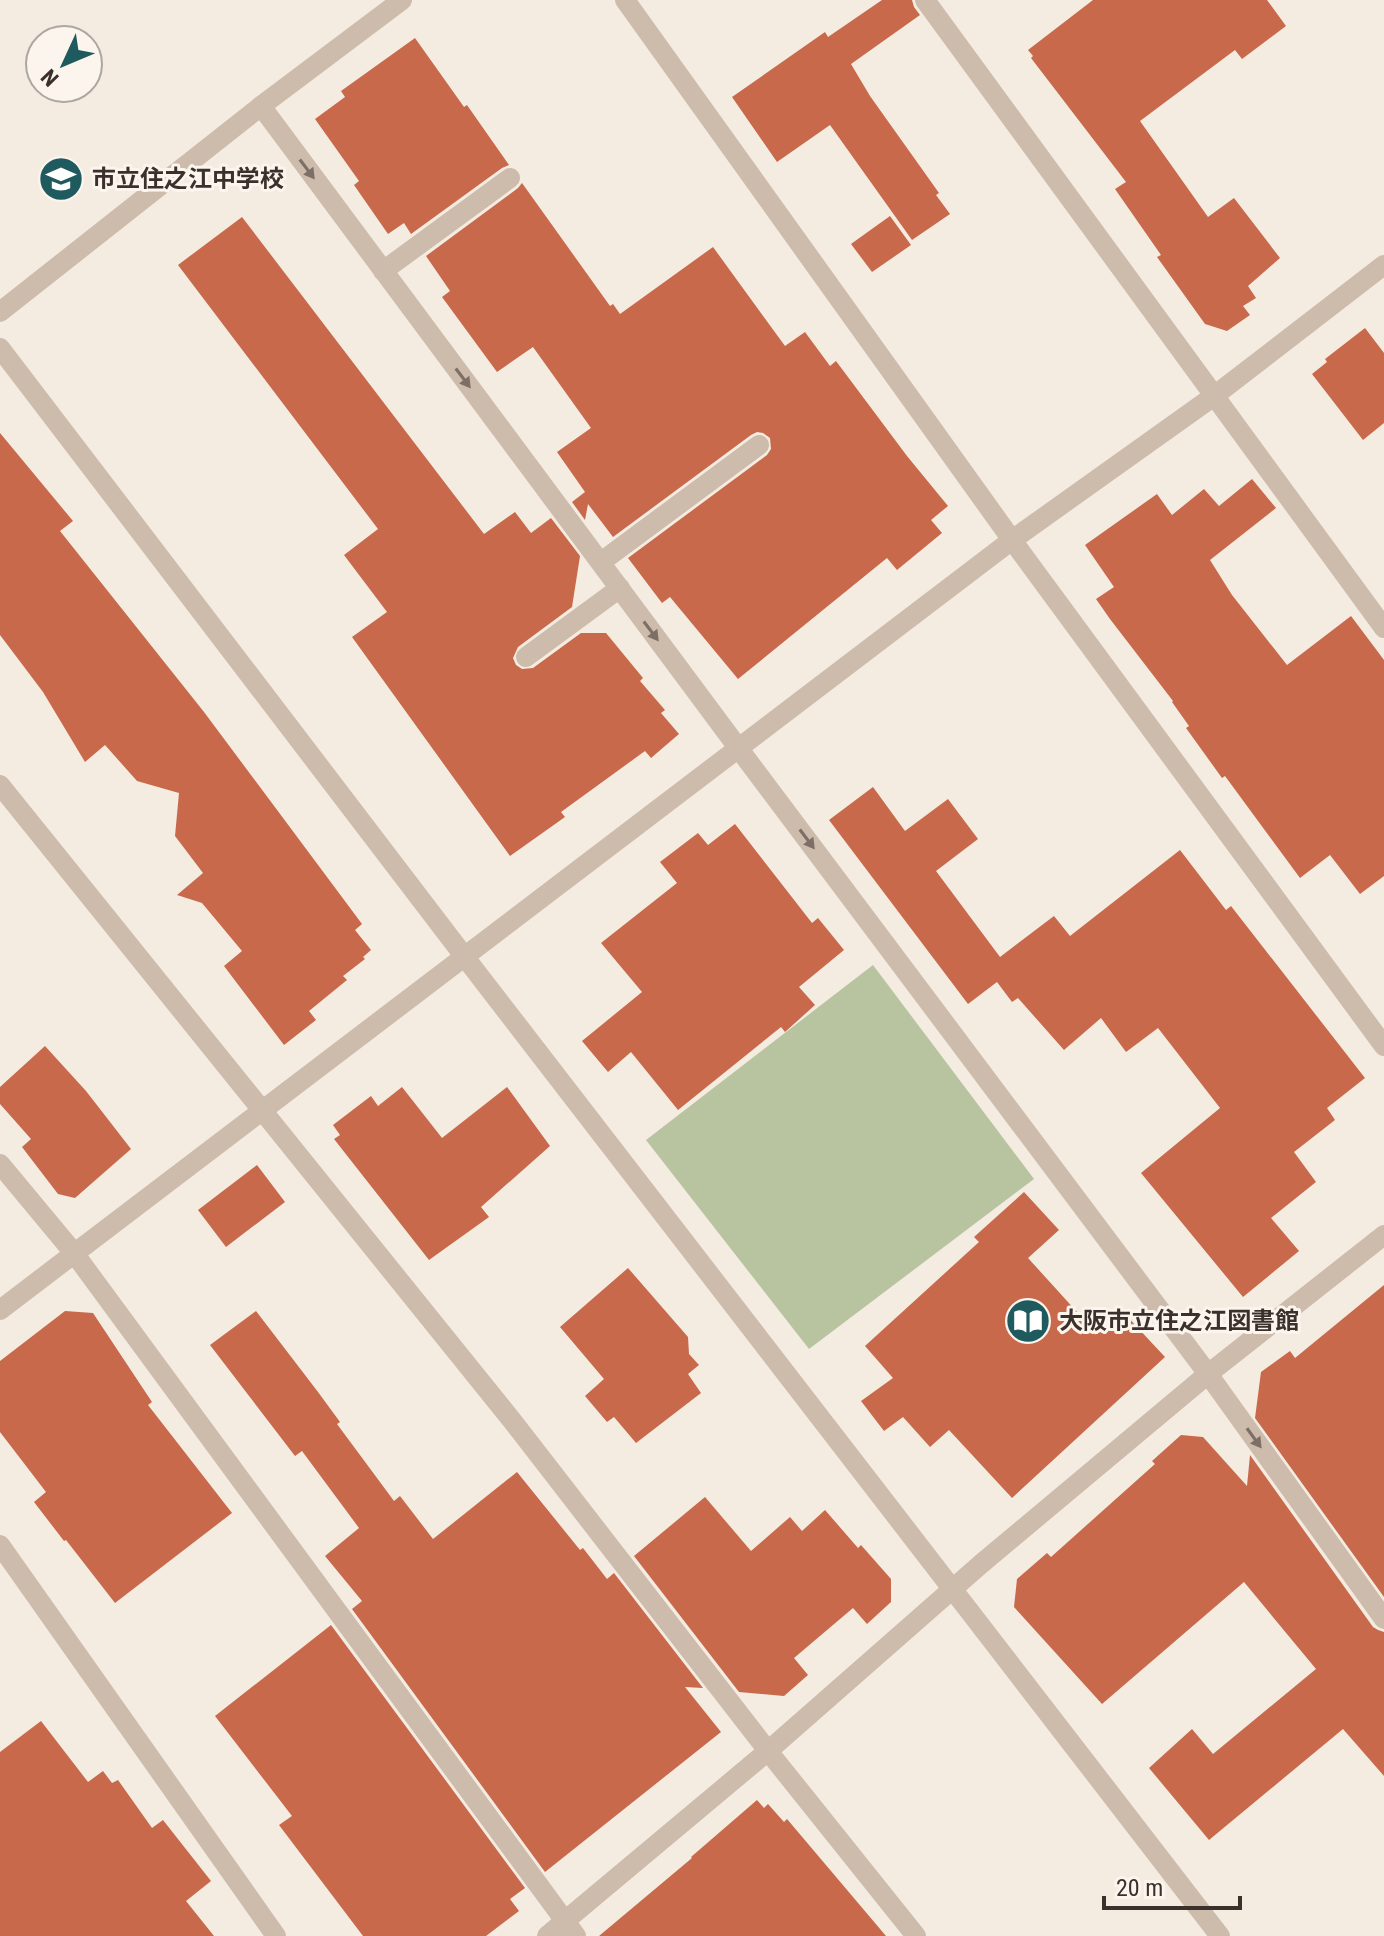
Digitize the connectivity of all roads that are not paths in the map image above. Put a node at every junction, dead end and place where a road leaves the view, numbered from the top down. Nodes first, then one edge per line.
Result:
1 (402, 0) edge
2 (625, 0) edge
3 (925, 0) edge
4 (261, 106) junction
5 (510, 178) dead end
6 (1384, 265) edge
7 (383, 271) junction
8 (0, 312) edge
9 (0, 348) edge
10 (1214, 396) junction
11 (759, 445) dead end
12 (1012, 540) junction
13 (601, 562) junction
14 (620, 588) junction
15 (1384, 628) edge
16 (526, 657) dead end
17 (739, 749) junction
18 (0, 785) edge
19 (464, 956) junction
20 (1384, 1046) edge
21 (261, 1110) junction
22 (0, 1164) edge
23 (1384, 1235) edge
24 (74, 1253) junction
25 (0, 1310) edge
26 (1208, 1374) junction
27 (0, 1545) edge
28 (951, 1589) junction
29 (1384, 1619) edge
30 (768, 1751) junction
31 (571, 1928) edge
32 (276, 1936) edge
33 (547, 1936) edge
34 (916, 1936) edge
35 (1220, 1936) edge

1 - 4 street
2 - 12 street
3 - 10 street
4 -> 7 street
4 - 8 street
5 - 7 street
6 - 10 street
7 -> 13 street
9 - 19 street
10 - 12 street
10 - 15 street
11 - 13 street
12 - 17 street
12 - 20 street
13 - 14 street
14 - 16 street
14 -> 17 street
17 - 19 street
17 -> 26 street
18 - 21 street
19 - 21 street
19 - 28 street
21 - 24 street
21 - 30 street
22 - 24 street
23 - 26 street
24 - 25 street
24 - 31 street
26 - 28 street
26 -> 29 street
27 - 32 street
28 - 30 street
28 - 35 street
30 - 31 street
30 - 34 street
31 - 33 street

